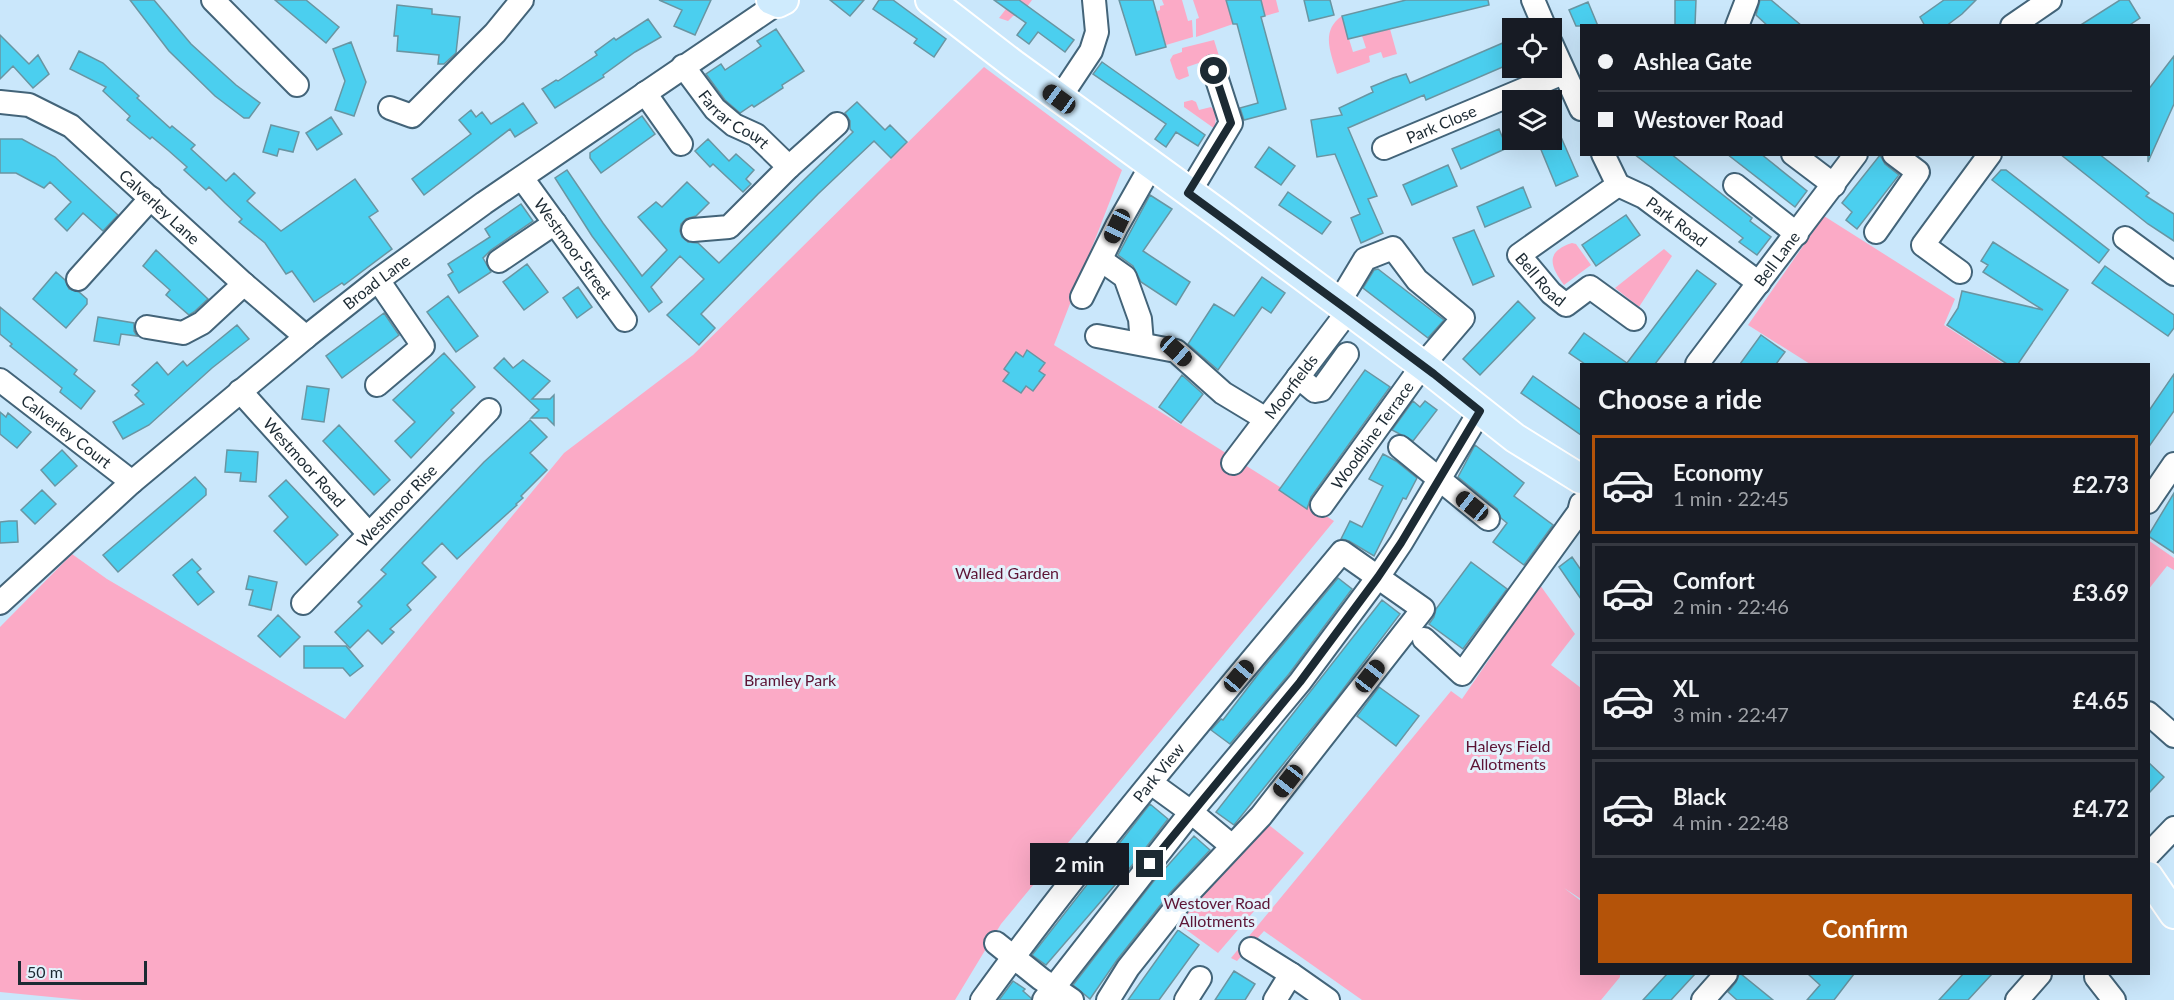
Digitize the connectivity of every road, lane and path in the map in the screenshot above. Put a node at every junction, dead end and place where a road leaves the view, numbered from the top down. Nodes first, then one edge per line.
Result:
1 (213, 0) edge
2 (522, 0) edge
3 (930, 0) edge
4 (1094, 0) edge
5 (1533, 0) edge
6 (1747, 0) edge
7 (2049, 0) edge
8 (778, 1) edge
9 (1541, 18) edge
10 (1738, 24) edge
11 (2015, 24) edge
12 (683, 66) junction
13 (1213, 67) dead end
14 (1563, 73) joint
15 (297, 85) dead end
16 (645, 93) junction
17 (1059, 99) junction
18 (0, 102) edge
19 (1580, 107) edge
20 (390, 108) dead end
21 (837, 124) dead end
22 (681, 144) dead end
23 (1384, 148) dead end
24 (1604, 156) edge
25 (1796, 156) edge
26 (1855, 156) edge
27 (1897, 156) edge
28 (1989, 156) edge
29 (1151, 166) junction
30 (789, 167) junction
31 (522, 178) junction
32 (1618, 185) junction
33 (1735, 185) dead end
34 (1834, 185) junction
35 (1188, 193) junction
36 (151, 198) junction
37 (555, 223) junction
38 (693, 230) dead end
39 (1876, 232) dead end
40 (1797, 234) junction
41 (2125, 238) dead end
42 (1101, 260) junction
43 (499, 261) dead end
44 (1960, 272) dead end
45 (2174, 274) edge
46 (78, 279) dead end
47 (378, 280) junction
48 (1759, 283) junction
49 (244, 284) junction
50 (1082, 297) dead end
51 (1343, 307) junction
52 (1634, 319) dead end
53 (625, 320) dead end
54 (147, 327) dead end
55 (1097, 336) dead end
56 (306, 337) junction
57 (1142, 343) junction
58 (1347, 354) dead end
59 (1698, 363) edge
60 (1422, 366) junction
61 (1298, 377) junction
62 (0, 380) edge
63 (376, 385) dead end
64 (240, 391) junction
65 (489, 410) dead end
66 (1480, 411) junction
67 (1266, 419) junction
68 (1400, 447) dead end
69 (1233, 464) dead end
70 (2174, 464) edge
71 (1580, 478) edge
72 (1439, 479) junction
73 (132, 482) junction
74 (2150, 499) edge
75 (1323, 505) dead end
76 (1580, 508) edge
77 (1488, 519) dead end
78 (369, 534) junction
79 (1378, 577) junction
80 (3, 594) edge
81 (303, 603) dead end
82 (1424, 639) dead end
83 (2150, 715) edge
84 (2174, 736) edge
85 (1151, 783) junction
86 (1191, 812) junction
87 (2174, 828) edge
88 (1232, 846) junction
89 (2150, 853) edge
90 (2150, 879) edge
91 (2174, 914) edge
92 (1251, 949) dead end
93 (1005, 950) junction
94 (1725, 975) edge
95 (2039, 975) edge
96 (2096, 977) dead end
97 (1200, 978) dead end
98 (1284, 986) edge
99 (1056, 996) edge
100 (2020, 999) edge
101 (982, 1000) edge
102 (1108, 1000) edge
103 (1186, 1000) edge
104 (1328, 1000) edge
105 (1703, 1000) edge
106 (2114, 1000) edge

1 - 15 street
2 - 20 street
3 - 17 main road
4 - 17 street
5 - 9 street
6 - 10 street
7 - 11 street
8 - 12 street, Broad Lane
12 - 16 street, Broad Lane
12 - 30 street, Farrar Court
13 - 35 street
14 - 19 street
14 - 23 street, Park Close
16 - 22 street
16 - 31 street, Broad Lane
17 - 29 main road
18 - 36 street, Calverley Lane
21 - 30 street
24 - 32 street
25 - 34 street
26 - 34 street, Bell Lane
27 - 39 street
28 - 44 street
29 - 35 main road
29 - 42 street
30 - 38 street
31 - 37 street, Westmoor Street
31 - 47 street, Broad Lane
32 - 48 street, Park Road
32 - 52 street, Bell Road
33 - 40 street
34 - 40 street, Bell Lane
35 - 51 main road
36 - 46 street
36 - 49 street, Calverley Lane
37 - 43 street
37 - 53 street, Westmoor Street
40 - 48 street, Bell Lane
41 - 45 street
42 - 50 street
42 - 57 street
47 - 56 street, Broad Lane
47 - 63 street
48 - 59 street, Bell Lane
49 - 54 street
49 - 56 street, Calverley Lane
51 - 60 main road
51 - 60 street, Moorfields
51 - 61 street, Moorfields
55 - 57 street
56 - 64 street, Broad Lane
57 - 67 street
58 - 61 street
60 - 66 main road
60 - 75 street, Woodbine Terrace
61 - 67 street, Moorfields
62 - 73 street, Calverley Court
64 - 73 street, Broad Lane
64 - 78 street, Westmoor Road
65 - 78 street, Westmoor Rise
66 - 71 main road
66 - 72 street
67 - 69 street, Moorfields
68 - 72 street
70 - 74 street
72 - 77 street
72 - 79 street
73 - 80 street, Broad Lane
76 - 82 street
78 - 81 street, Westmoor Rise
79 - 85 street, Park View
79 - 86 street
79 - 88 street
83 - 84 street
85 - 86 street
85 - 93 street, Park View
86 - 88 street
86 - 99 street
87 - 89 street
88 - 102 street
90 - 91 main road
92 - 98 street
93 - 99 street
93 - 101 street, Park View
94 - 105 street
95 - 100 street
96 - 106 street
97 - 103 street
98 - 104 street

